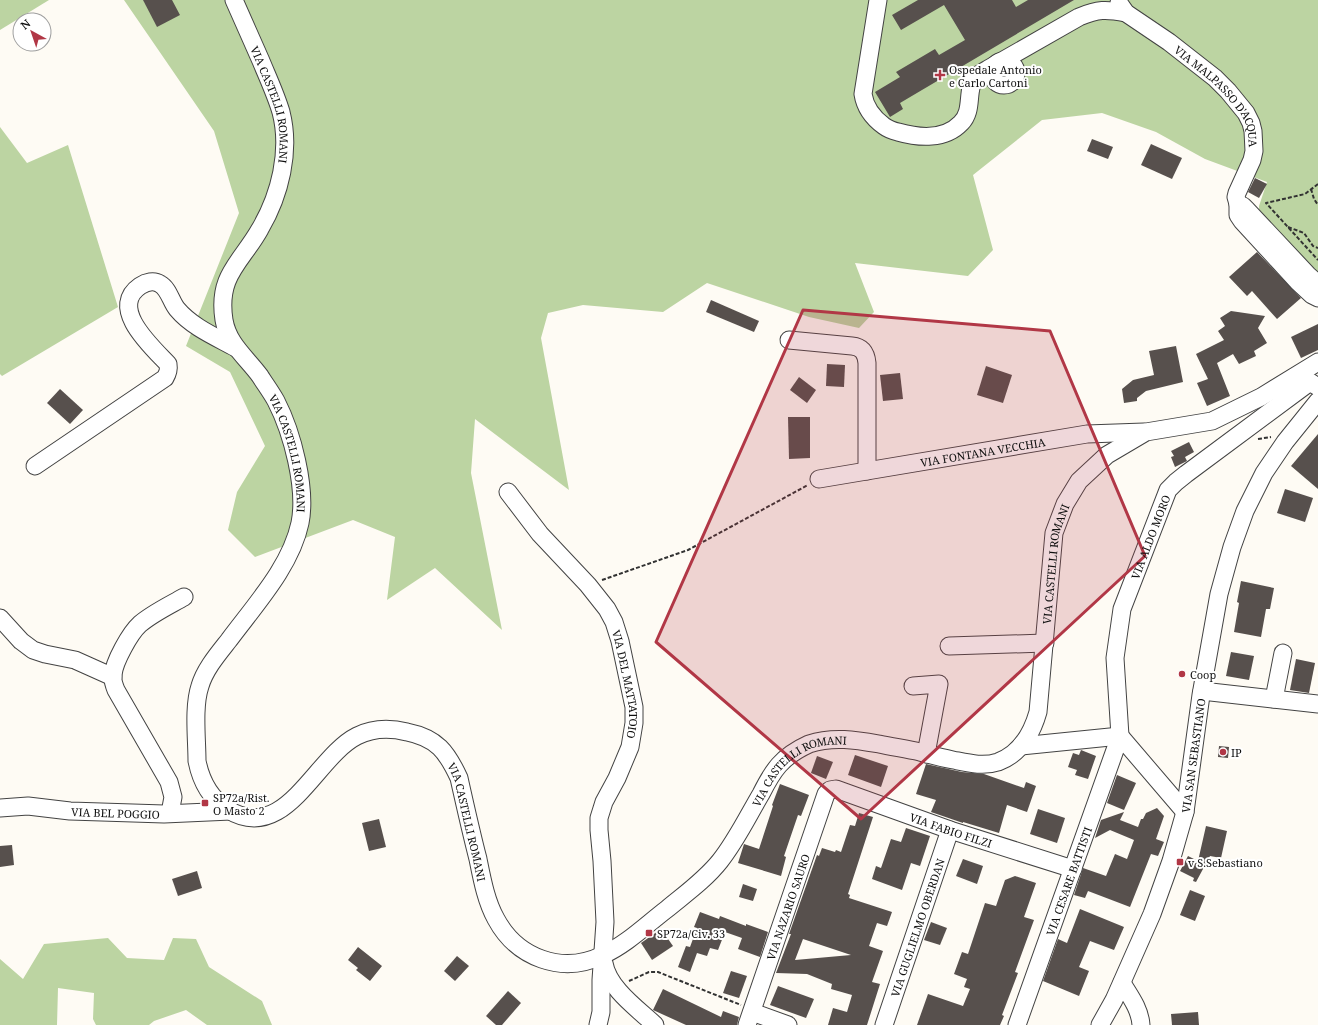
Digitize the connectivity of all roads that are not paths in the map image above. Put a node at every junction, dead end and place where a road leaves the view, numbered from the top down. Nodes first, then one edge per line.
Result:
1 (234, 0) edge
2 (878, 0) edge
3 (1121, 6) edge
4 (1238, 204) junction
5 (1318, 284) edge
6 (1318, 298) edge
7 (789, 340) dead end
8 (236, 348) junction
9 (1318, 362) edge
10 (1315, 383) edge
11 (1260, 397) junction
12 (1318, 401) edge
13 (1146, 432) junction
14 (35, 466) dead end
15 (867, 471) junction
16 (820, 479) road end
17 (508, 492) dead end
18 (184, 597) dead end
19 (0, 618) edge
20 (1045, 643) junction
21 (949, 646) dead end
22 (1283, 654) dead end
23 (113, 678) junction
24 (913, 686) dead end
25 (1202, 691) junction
26 (1274, 699) junction
27 (1318, 704) edge
28 (1120, 736) junction
29 (1021, 746) junction
30 (926, 754) junction
31 (830, 790) joint
32 (0, 808) edge
33 (231, 811) junction
34 (1185, 812) junction
35 (170, 813) junction
36 (950, 830) junction
37 (1073, 869) junction
38 (603, 955) junction
39 (1122, 984) junction
40 (751, 1016) edge
41 (598, 1025) edge
42 (655, 1025) edge
43 (788, 1025) edge
44 (884, 1025) edge
45 (1018, 1025) edge
46 (1100, 1025) edge
47 (1141, 1025) edge

1 - 8 street, VIA CASTELLI ROMANI
2 - 3 street, VIA MALPASSO D'ACQUA
3 - 4 street, VIA MALPASSO D'ACQUA
4 - 5 street
4 - 6 street, VIA MALPASSO D'ACQUA
7 - 15 street
8 - 14 street
8 - 33 street, VIA CASTELLI ROMANI
9 - 11 street
10 - 11 street
10 - 28 street, VIA ALDO MORO
11 - 13 street, VIA CASTELLI ROMANI
12 - 25 street, VIA SAN SEBASTIANO
13 - 15 street, VIA FONTANA VECCHIA
13 - 20 street, VIA CASTELLI ROMANI
15 - 16 street, VIA FONTANA VECCHIA
17 - 38 street, VIA DEL MATTATOIO
18 - 23 street
19 - 23 street
20 - 21 street
20 - 29 street, VIA CASTELLI ROMANI
22 - 26 street
23 - 35 street
24 - 30 street
25 - 26 street
25 - 34 street, VIA SAN SEBASTIANO
26 - 27 street
28 - 29 street
28 - 34 street
28 - 37 street, VIA CESARE BATTISTI
29 - 30 street, VIA CASTELLI ROMANI
30 - 38 street, VIA CASTELLI ROMANI
31 - 36 street, VIA FABIO FILZI
31 - 40 street, VIA NAZARIO SAURO
32 - 35 street, VIA BEL POGGIO
33 - 35 street, VIA BEL POGGIO
33 - 38 street, VIA CASTELLI ROMANI
34 - 39 street, VIA SAN SEBASTIANO
36 - 37 street, VIA FABIO FILZI
36 - 44 street, VIA GUGLIELMO OBERDAN
37 - 45 street, VIA CESARE BATTISTI
38 - 41 street, VIA DEL MATTATOIO
38 - 42 street
39 - 46 street, VIA SAN SEBASTIANO
39 - 47 street
40 - 43 street

